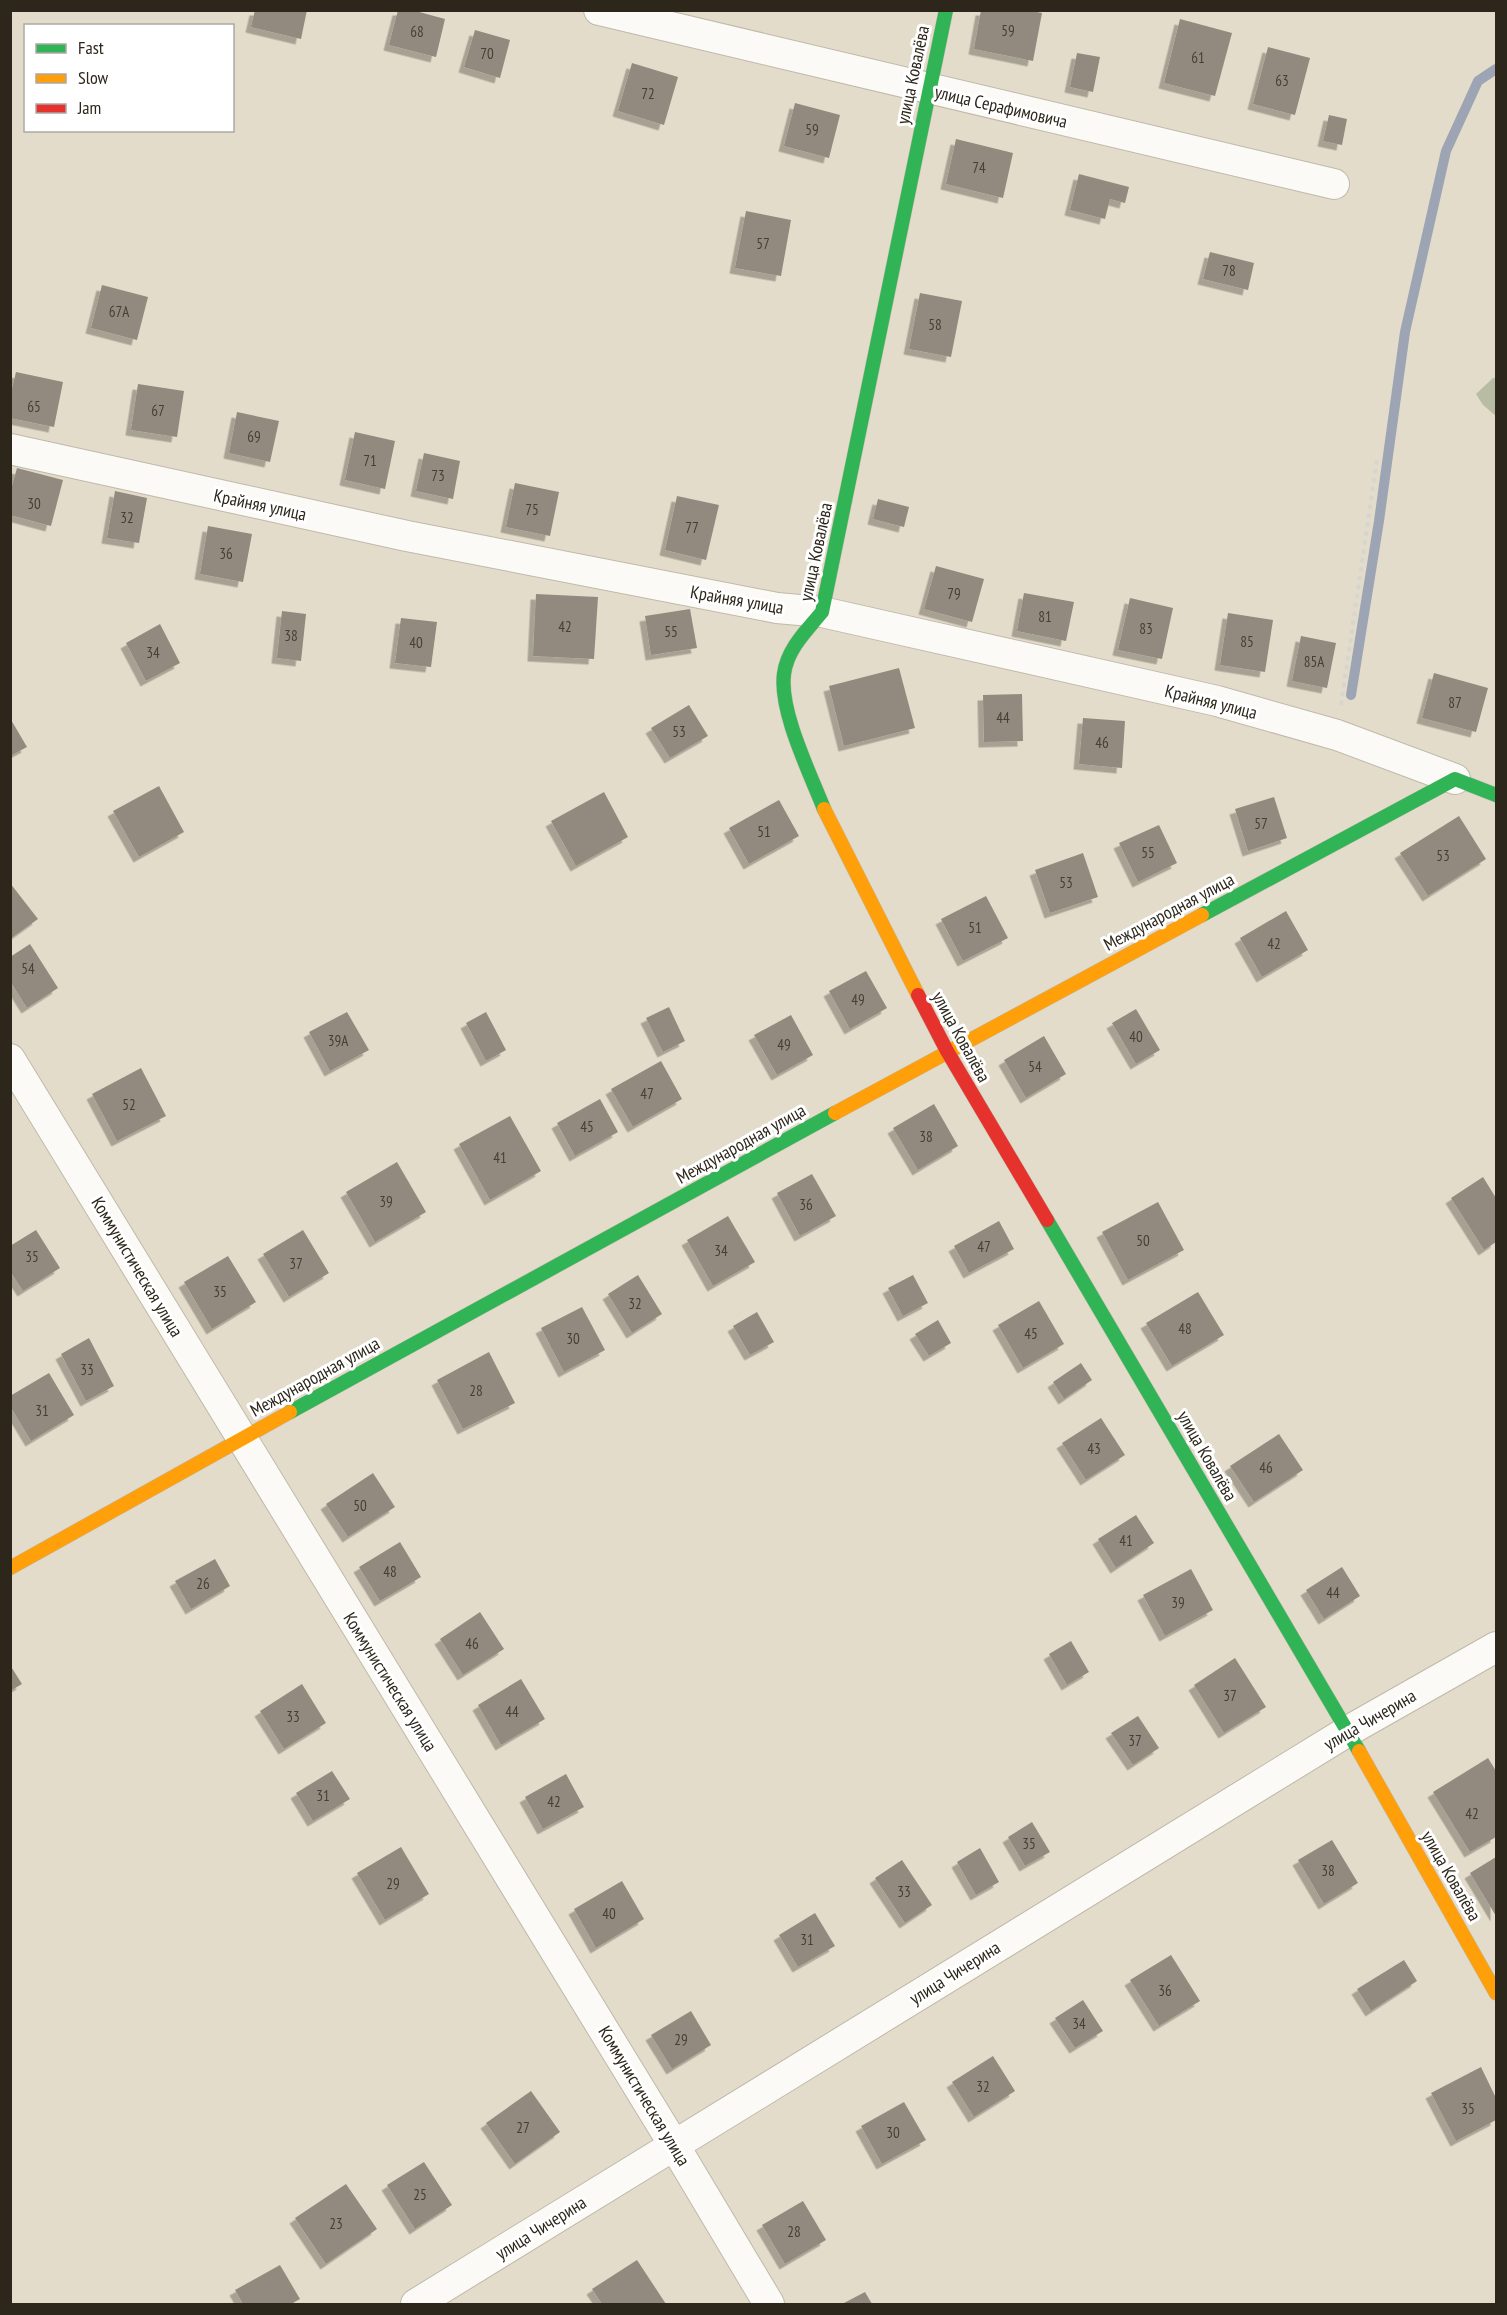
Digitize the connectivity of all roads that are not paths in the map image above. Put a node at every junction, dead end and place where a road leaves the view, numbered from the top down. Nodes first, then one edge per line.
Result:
1 (599, 10) edge
2 (946, 10) edge
3 (928, 90) junction
4 (1334, 184) dead end
5 (10, 449) edge
6 (822, 612) junction
7 (1455, 779) junction
8 (1496, 794) edge
9 (946, 1052) junction
10 (10, 1059) edge
11 (241, 1439) junction
12 (10, 1568) edge
13 (1497, 1647) edge
14 (1348, 1731) junction
15 (1497, 1994) edge
16 (674, 2145) junction
17 (416, 2304) edge
18 (769, 2304) edge

1 - 3 street, улица Серафимовича
2 - 3 street, улица Ковалёва
3 - 4 street, улица Серафимовича
3 - 6 street, улица Ковалёва
5 - 6 street, Крайняя улица
6 - 7 street, Крайняя улица
6 - 9 street, улица Ковалёва
7 - 8 street
7 - 9 street, Международная улица
9 - 11 street, Международная улица
9 - 14 street, улица Ковалёва
10 - 11 street, Коммунистическая улица
11 - 12 street, Международная улица
11 - 16 street, Коммунистическая улица
13 - 14 street, улица Чичерина
14 - 15 street, улица Ковалёва
14 - 16 street, улица Чичерина
16 - 17 street, улица Чичерина
16 - 18 street, Коммунистическая улица

